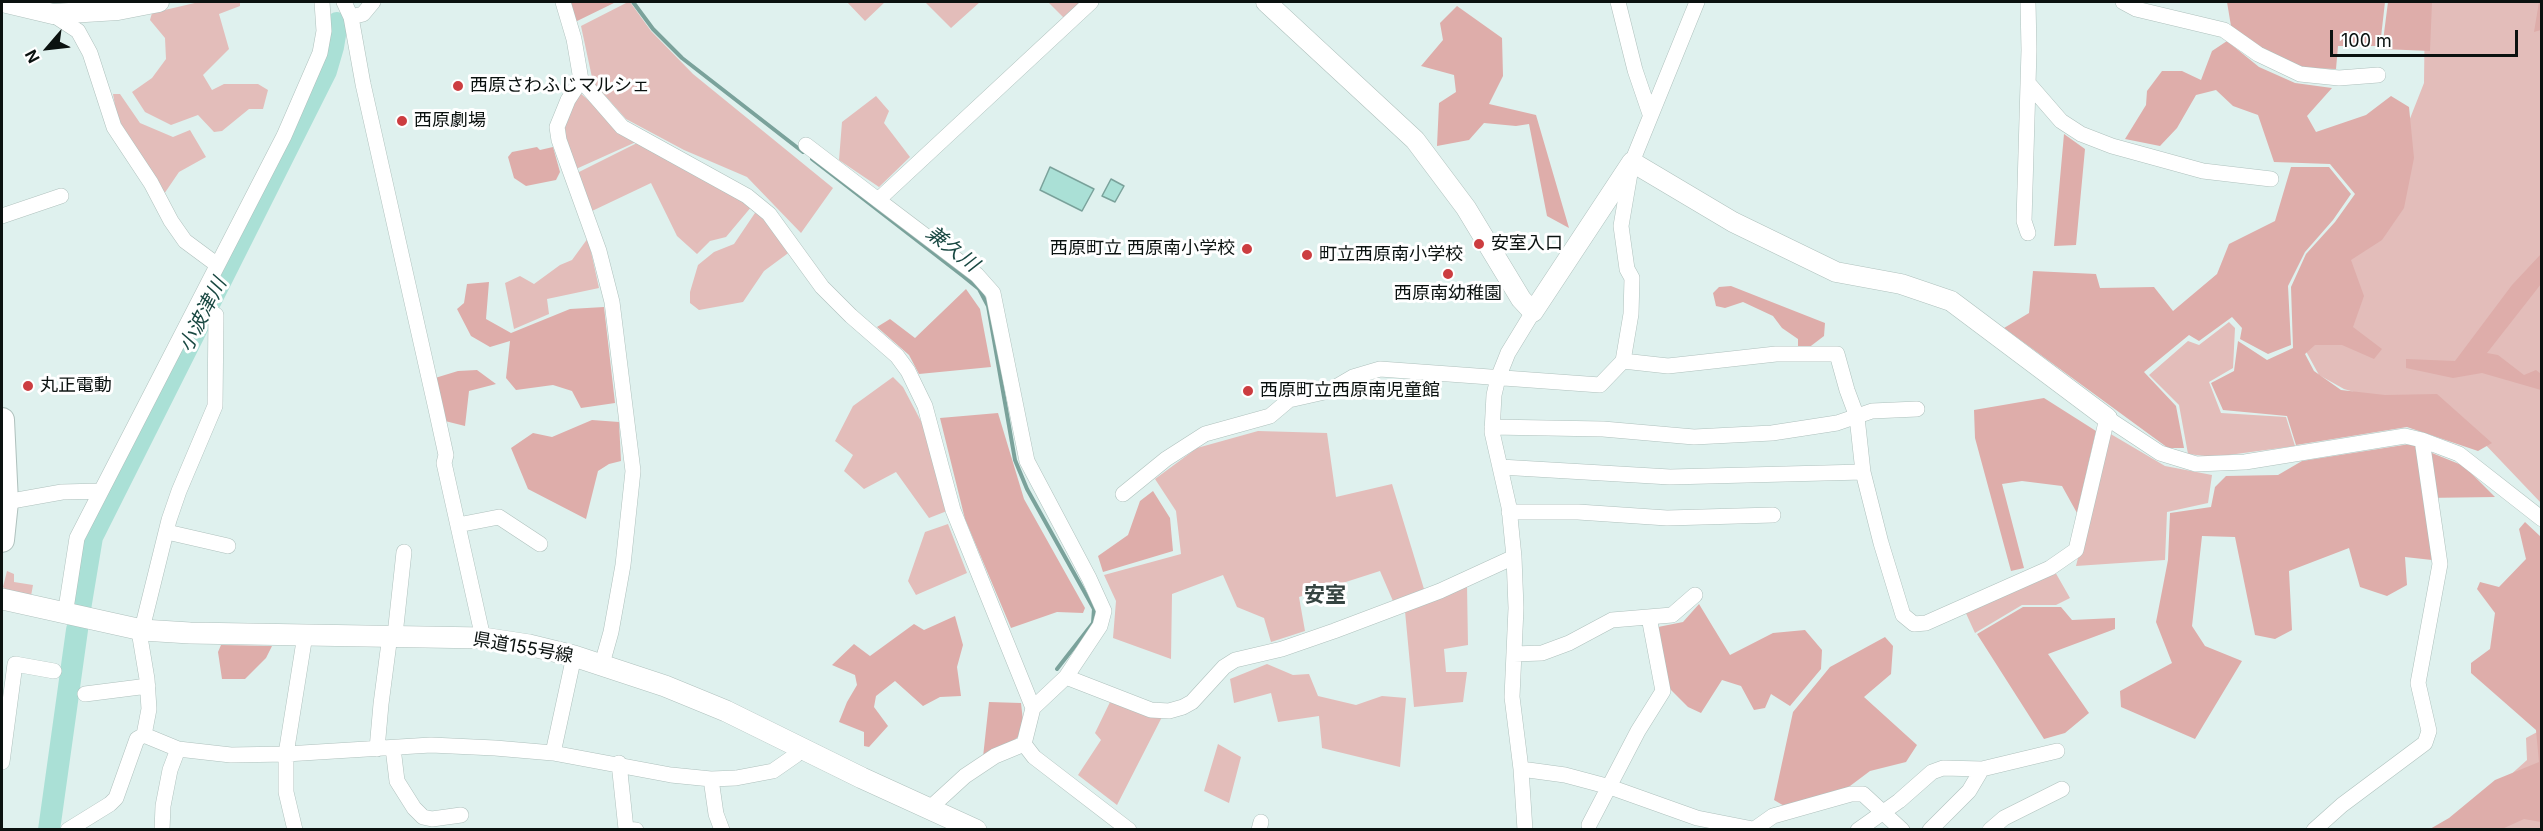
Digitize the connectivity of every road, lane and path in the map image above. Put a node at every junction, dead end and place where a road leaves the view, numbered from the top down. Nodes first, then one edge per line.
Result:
1 (2, 2) edge
2 (35, 2) edge
3 (159, 2) edge
4 (322, 2) edge
5 (344, 2) edge
6 (374, 2) edge
7 (562, 2) edge
8 (1091, 2) edge
9 (1266, 2) edge
10 (1618, 2) edge
11 (1697, 2) edge
12 (2028, 2) edge
13 (2123, 2) edge
14 (52, 15) junction
15 (351, 17) junction
16 (2378, 75) dead end
17 (581, 80) junction
18 (2028, 83) junction
19 (1650, 114) junction
20 (806, 145) dead end
21 (1632, 162) junction
22 (2271, 178) dead end
23 (61, 196) dead end
24 (878, 200) junction
25 (2, 216) edge
26 (2028, 233) dead end
27 (216, 264) junction
28 (1533, 312) junction
29 (216, 315) dead end
30 (1623, 361) junction
31 (1498, 378) junction
32 (1917, 409) dead end
33 (1857, 417) junction
34 (2107, 418) junction
35 (2, 420) edge
36 (1492, 427) junction
37 (2422, 440) junction
38 (1500, 467) junction
39 (1863, 472) junction
40 (4, 477) edge
41 (100, 491) junction
42 (1123, 494) dead end
43 (6, 502) junction
44 (1509, 512) junction
45 (1773, 515) dead end
46 (2541, 519) edge
47 (458, 525) junction
48 (167, 532) junction
49 (2, 537) edge
50 (540, 544) dead end
51 (228, 546) dead end
52 (404, 552) dead end
53 (1514, 557) junction
54 (1695, 595) dead end
55 (2, 599) edge
56 (65, 615) junction
57 (1649, 617) junction
58 (142, 630) junction
59 (305, 635) junction
60 (393, 635) junction
61 (483, 638) junction
62 (1514, 654) junction
63 (574, 656) junction
64 (602, 664) junction
65 (54, 670) dead end
66 (1066, 676) junction
67 (148, 686) junction
68 (85, 694) dead end
69 (1033, 708) junction
70 (144, 735) junction
71 (1024, 744) junction
72 (178, 748) junction
73 (385, 748) junction
74 (801, 748) junction
75 (2057, 751) dead end
76 (553, 753) junction
77 (286, 754) junction
78 (2, 762) edge
79 (619, 763) junction
80 (1521, 769) junction
81 (1982, 769) junction
82 (711, 779) junction
83 (1610, 787) junction
84 (2062, 789) dead end
85 (930, 808) junction
86 (1882, 813) junction
87 (460, 815) dead end
88 (84, 825) edge
89 (1589, 825) dead end
90 (626, 829) edge
91 (1756, 829) edge
92 (68, 830) edge
93 (162, 830) edge
94 (295, 830) edge
95 (636, 830) edge
96 (722, 830) edge
97 (976, 830) edge
98 (1129, 830) edge
99 (1525, 830) edge
100 (1858, 830) edge
101 (1902, 830) edge
102 (1930, 830) edge
103 (1990, 830) edge
104 (2314, 830) edge

1 - 14 street
2 - 14 street
3 - 14 street
4 - 27 street
5 - 15 street
6 - 15 street
7 - 17 street
8 - 24 street
9 - 28 street
10 - 19 street
11 - 19 street
12 - 18 street
13 - 16 street
14 - 27 street
15 - 47 street
17 - 64 street
17 - 69 street
18 - 22 street
18 - 26 street
19 - 21 street
20 - 24 street
21 - 28 street
21 - 30 street
21 - 34 street
23 - 25 street
24 - 66 street
27 - 41 street
28 - 31 street
29 - 48 street
30 - 31 street
30 - 33 street
31 - 36 street
31 - 42 street
32 - 33 street
33 - 36 street
33 - 39 street
34 - 37 street
34 - 39 street
35 - 40 main road
36 - 38 street
37 - 46 street
37 - 104 street
38 - 39 street
38 - 44 street
40 - 43 main road
41 - 43 street
41 - 56 street
43 - 49 main road
44 - 45 street
44 - 53 street
47 - 50 street
47 - 61 street
48 - 51 street
48 - 58 street
52 - 60 street
53 - 62 street
53 - 66 street
54 - 57 street
55 - 56 main road, 県道155号線
56 - 58 main road, 県道155号線
57 - 62 street
57 - 83 street
58 - 59 main road, 県道155号線
58 - 67 street
59 - 60 main road, 県道155号線
59 - 77 street
60 - 61 main road, 県道155号線
60 - 73 street
61 - 63 main road, 県道155号線
62 - 80 street
63 - 64 main road, 県道155号線
63 - 76 street
64 - 74 main road, 県道155号線
65 - 78 street
66 - 69 street
67 - 68 street
67 - 70 street
69 - 71 street
70 - 72 street
70 - 88 street
71 - 85 street
71 - 98 street
72 - 77 street
72 - 93 street
73 - 76 street
73 - 77 street
73 - 87 street
74 - 82 street
74 - 85 main road, 県道155号線
75 - 81 street
76 - 79 street
77 - 94 street
79 - 82 street
79 - 90 street
80 - 83 street
80 - 99 street
81 - 86 street
81 - 102 street
82 - 96 street
83 - 89 street
83 - 91 street
84 - 103 street
85 - 97 main road, 県道155号線
86 - 91 street
86 - 100 street
86 - 101 street
88 - 92 street
90 - 95 street

